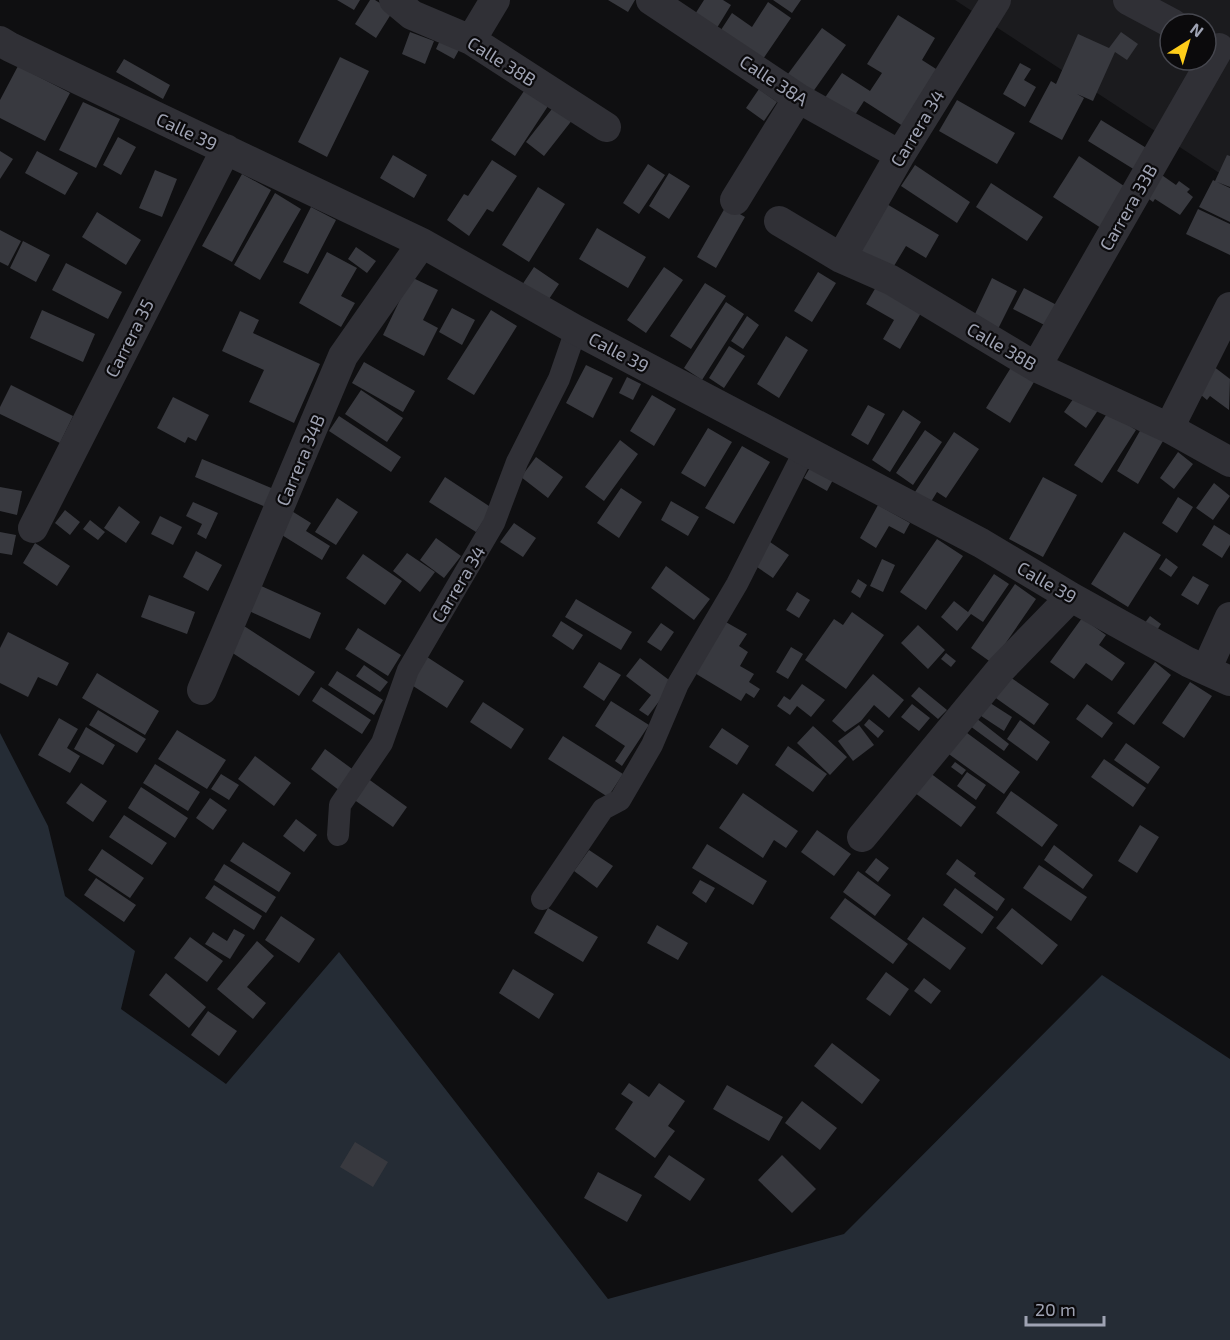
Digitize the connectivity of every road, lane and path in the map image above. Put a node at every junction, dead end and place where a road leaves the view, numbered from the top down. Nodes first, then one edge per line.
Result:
1 (394, 0) edge
2 (495, 0) edge
3 (651, 0) edge
4 (996, 0) edge
5 (1128, 0) edge
6 (1158, 16) edge
7 (471, 40) junction
8 (3, 51) edge
9 (1204, 72) edge
10 (798, 98) junction
11 (606, 127) dead end
12 (226, 149) junction
13 (900, 155) junction
14 (735, 200) dead end
15 (779, 221) dead end
16 (422, 243) junction
17 (841, 258) junction
18 (1230, 307) edge
19 (576, 330) junction
20 (1036, 367) junction
21 (1169, 428) junction
22 (805, 450) junction
23 (1230, 462) edge
24 (33, 528) dead end
25 (1071, 597) junction
26 (1230, 617) edge
27 (1218, 675) edge
28 (202, 690) dead end
29 (338, 835) dead end
30 (862, 837) dead end
31 (542, 899) dead end

1 - 7 street, Calle 38B
2 - 7 street
3 - 10 street, Calle 38A
4 - 13 street, Carrera 34
5 - 6 street
7 - 11 street, Calle 38B
8 - 12 street, Calle 39
9 - 20 street, Carrera 33B
10 - 13 street, Calle 38A
10 - 14 street
12 - 16 street, Calle 39
12 - 24 street, Carrera 35
13 - 17 street, Carrera 34
15 - 17 street, Calle 38B
16 - 19 street, Calle 39
16 - 28 street, Carrera 34B
17 - 20 street, Calle 38B
18 - 21 street
19 - 22 street, Calle 39
19 - 29 street, Carrera 34
20 - 21 street, Calle 38B
21 - 23 street, Calle 38B
22 - 25 street, Calle 39
22 - 31 street
25 - 27 street, Calle 39
25 - 30 street
26 - 27 street

